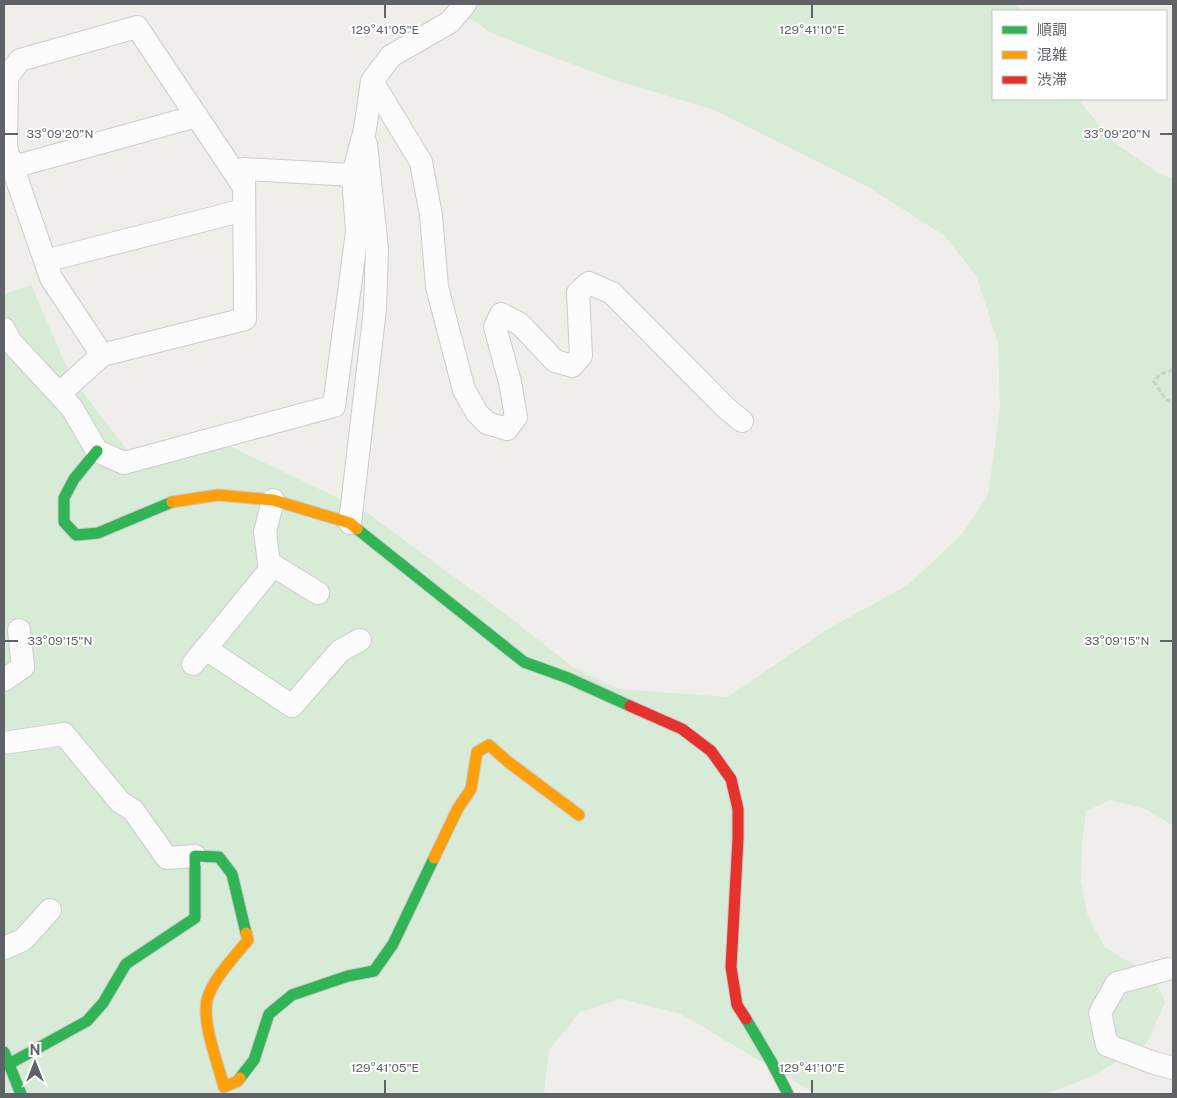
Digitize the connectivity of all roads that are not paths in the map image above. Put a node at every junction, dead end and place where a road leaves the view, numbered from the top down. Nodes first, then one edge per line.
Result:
1 (465, 4) edge
2 (372, 80) junction
3 (197, 116) junction
4 (365, 130) junction
5 (12, 167) junction
6 (353, 175) junction
7 (244, 187) junction
8 (244, 210) junction
9 (45, 261) junction
10 (4, 329) edge
11 (102, 355) junction
12 (59, 394) junction
13 (742, 421) dead end
14 (97, 451) junction
15 (273, 500) junction
16 (350, 523) junction
17 (273, 566) junction
18 (318, 593) dead end
19 (19, 630) dead end
20 (360, 640) dead end
21 (4, 680) edge
22 (4, 743) edge
23 (579, 815) dead end
24 (196, 856) junction
25 (50, 910) dead end
26 (4, 948) edge
27 (1168, 969) dead end
28 (4, 1052) edge
29 (9, 1064) junction
30 (1173, 1068) edge
31 (21, 1094) edge
32 (788, 1094) edge

1 - 2 street
2 - 4 street
2 - 13 street
3 - 5 street
3 - 5 street
3 - 7 street
4 - 6 street
4 - 16 street
5 - 9 street
6 - 7 street
6 - 14 street
7 - 8 street
8 - 9 street
8 - 11 street
9 - 11 street
10 - 12 street
11 - 12 street
12 - 14 street
14 - 15 street
15 - 16 street
15 - 17 street
16 - 32 street
17 - 18 street
17 - 20 street
19 - 21 street
22 - 24 street
23 - 24 street
24 - 29 street
25 - 26 street
27 - 30 street
28 - 29 street
29 - 31 street

